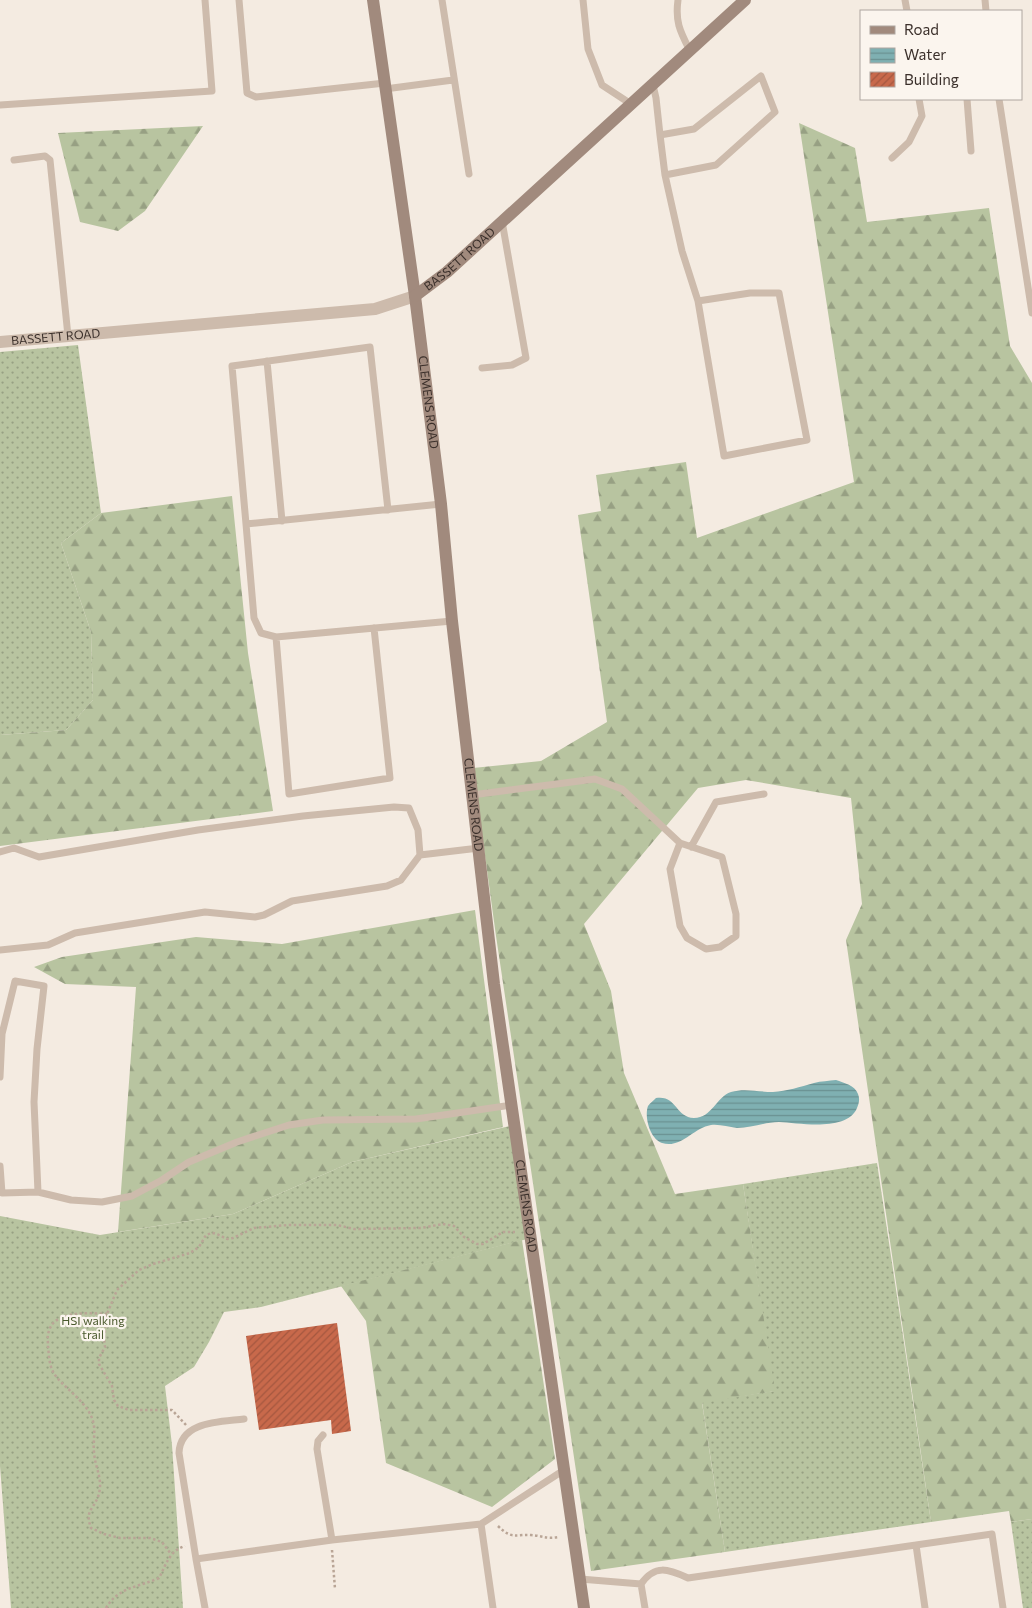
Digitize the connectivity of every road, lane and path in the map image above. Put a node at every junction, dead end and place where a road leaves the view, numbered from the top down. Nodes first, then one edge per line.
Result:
1 (205, 0) edge
2 (238, 0) edge
3 (372, 0) edge
4 (442, 0) edge
5 (583, 0) edge
6 (678, 0) edge
7 (745, 0) edge
8 (690, 51) junction
9 (453, 80) junction
10 (653, 85) junction
11 (385, 86) junction
12 (919, 100) edge
13 (967, 100) edge
14 (1000, 100) edge
15 (631, 104) junction
16 (0, 105) edge
17 (660, 134) junction
18 (971, 151) dead end
19 (892, 158) dead end
20 (14, 160) dead end
21 (469, 174) dead end
22 (665, 175) junction
23 (502, 221) junction
24 (415, 296) junction
25 (698, 301) junction
26 (1032, 313) edge
27 (68, 336) junction
28 (0, 342) edge
29 (267, 361) junction
30 (482, 368) dead end
31 (442, 504) junction
32 (388, 510) junction
33 (282, 521) junction
34 (246, 524) junction
35 (452, 621) junction
36 (374, 628) junction
37 (276, 637) junction
38 (764, 794) dead end
39 (472, 795) junction
40 (680, 843) junction
41 (691, 847) junction
42 (478, 848) junction
43 (0, 852) edge
44 (420, 855) junction
45 (0, 950) edge
46 (0, 1077) edge
47 (512, 1106) junction
48 (0, 1166) edge
49 (38, 1192) junction
50 (515, 1232) dead end
51 (107, 1314) junction
52 (244, 1419) dead end
53 (191, 1430) junction
54 (323, 1435) dead end
55 (564, 1470) junction
56 (481, 1524) junction
57 (498, 1526) dead end
58 (559, 1537) dead end
59 (332, 1540) junction
60 (194, 1543) junction
61 (916, 1545) junction
62 (332, 1552) dead end
63 (171, 1554) junction
64 (196, 1559) junction
65 (580, 1579) junction
66 (641, 1584) junction
67 (334, 1589) dead end
68 (106, 1608) edge
69 (205, 1608) edge
70 (493, 1608) edge
71 (584, 1608) edge
72 (645, 1608) edge
73 (925, 1608) edge
74 (1002, 1608) edge

1 - 16 lane
2 - 11 lane
3 - 11 street, CLEMENS ROAD
4 - 9 lane
5 - 15 lane
6 - 8 lane
7 - 8 street, BASSETT ROAD
8 - 10 street, BASSETT ROAD
9 - 11 lane
9 - 21 lane
10 - 15 street, BASSETT ROAD
10 - 17 lane
11 - 24 street, CLEMENS ROAD
12 - 19 lane
13 - 18 lane
14 - 26 lane
15 - 23 street, BASSETT ROAD
17 - 22 lane
17 - 22 lane
20 - 27 lane
22 - 25 lane
23 - 24 street, BASSETT ROAD
23 - 30 lane
24 - 27 street, BASSETT ROAD
24 - 31 street, CLEMENS ROAD
25 - 25 lane
27 - 28 street, BASSETT ROAD
29 - 32 lane
29 - 33 lane
29 - 34 lane
31 - 32 lane
31 - 35 street, CLEMENS ROAD
32 - 33 lane
33 - 34 lane
34 - 37 lane
35 - 36 lane
35 - 39 street, CLEMENS ROAD
36 - 37 lane
36 - 37 lane
38 - 41 lane
39 - 40 lane
39 - 42 street, CLEMENS ROAD
40 - 41 lane
40 - 41 lane
42 - 44 lane
42 - 47 street, CLEMENS ROAD
43 - 44 lane
44 - 45 lane
46 - 49 lane
47 - 49 lane
47 - 55 street, CLEMENS ROAD
48 - 49 lane
50 - 51 path
51 - 53 path
51 - 63 path
52 - 53 lane
53 - 60 lane
54 - 59 lane
55 - 56 lane
55 - 65 street, CLEMENS ROAD
56 - 59 lane
56 - 70 lane
57 - 58 path
59 - 64 lane
60 - 63 path
60 - 64 lane
61 - 66 lane
61 - 73 lane
61 - 74 lane
62 - 67 path
63 - 68 path
64 - 69 lane
65 - 66 lane
65 - 71 street, CLEMENS ROAD
66 - 72 lane

